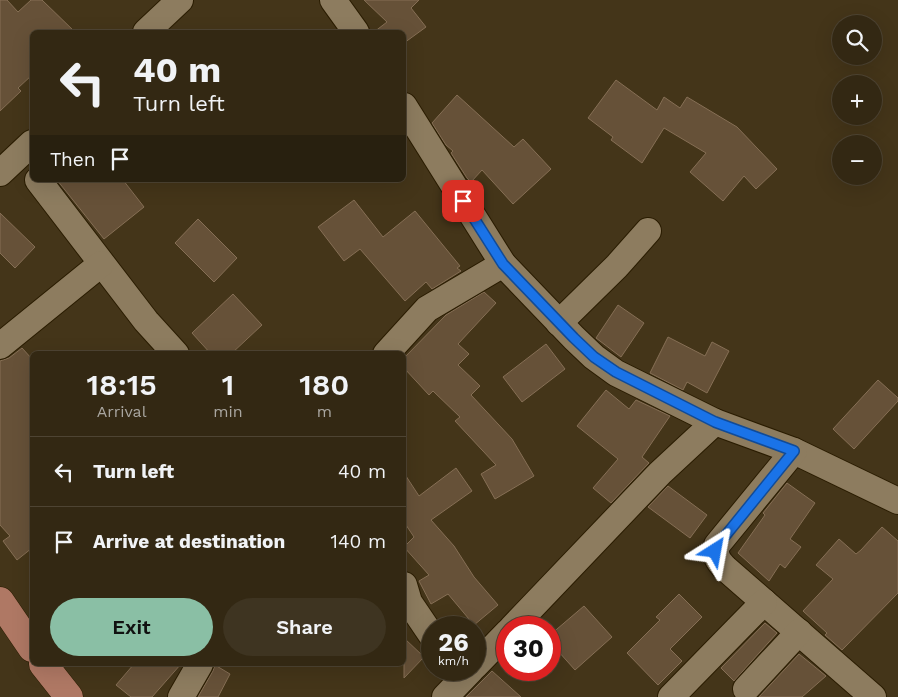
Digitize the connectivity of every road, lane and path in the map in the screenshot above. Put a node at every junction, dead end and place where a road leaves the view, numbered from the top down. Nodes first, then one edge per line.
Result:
1 (180, 0) edge
2 (333, 0) edge
3 (148, 30) edge
4 (355, 30) edge
5 (406, 109) edge
6 (28, 157) edge
7 (0, 173) edge
8 (39, 182) edge
9 (648, 231) dead end
10 (100, 264) junction
11 (503, 264) junction
12 (559, 323) junction
13 (0, 346) edge
14 (173, 351) edge
15 (389, 351) edge
16 (715, 422) junction
17 (794, 451) junction
18 (898, 501) edge
19 (406, 592) edge
20 (0, 601) edge
21 (764, 602) junction
22 (523, 616) edge
23 (421, 620) edge
24 (799, 632) junction
25 (30, 643) edge
26 (496, 644) edge
27 (486, 654) edge
28 (47, 666) edge
29 (199, 666) edge
30 (746, 689) dead end
31 (69, 697) edge
32 (181, 697) edge
33 (671, 697) edge
34 (873, 697) edge

1 - 3 street
2 - 4 street
5 - 11 street
6 - 7 street
8 - 10 street
9 - 12 street
10 - 13 street
10 - 14 street
11 - 12 street
11 - 15 street
12 - 16 street
16 - 17 street
16 - 22 street
17 - 18 street
17 - 21 street
19 - 23 street
20 - 25 main road
21 - 24 street
21 - 33 street
24 - 30 street
24 - 34 street
26 - 27 street
28 - 31 main road
29 - 32 street

